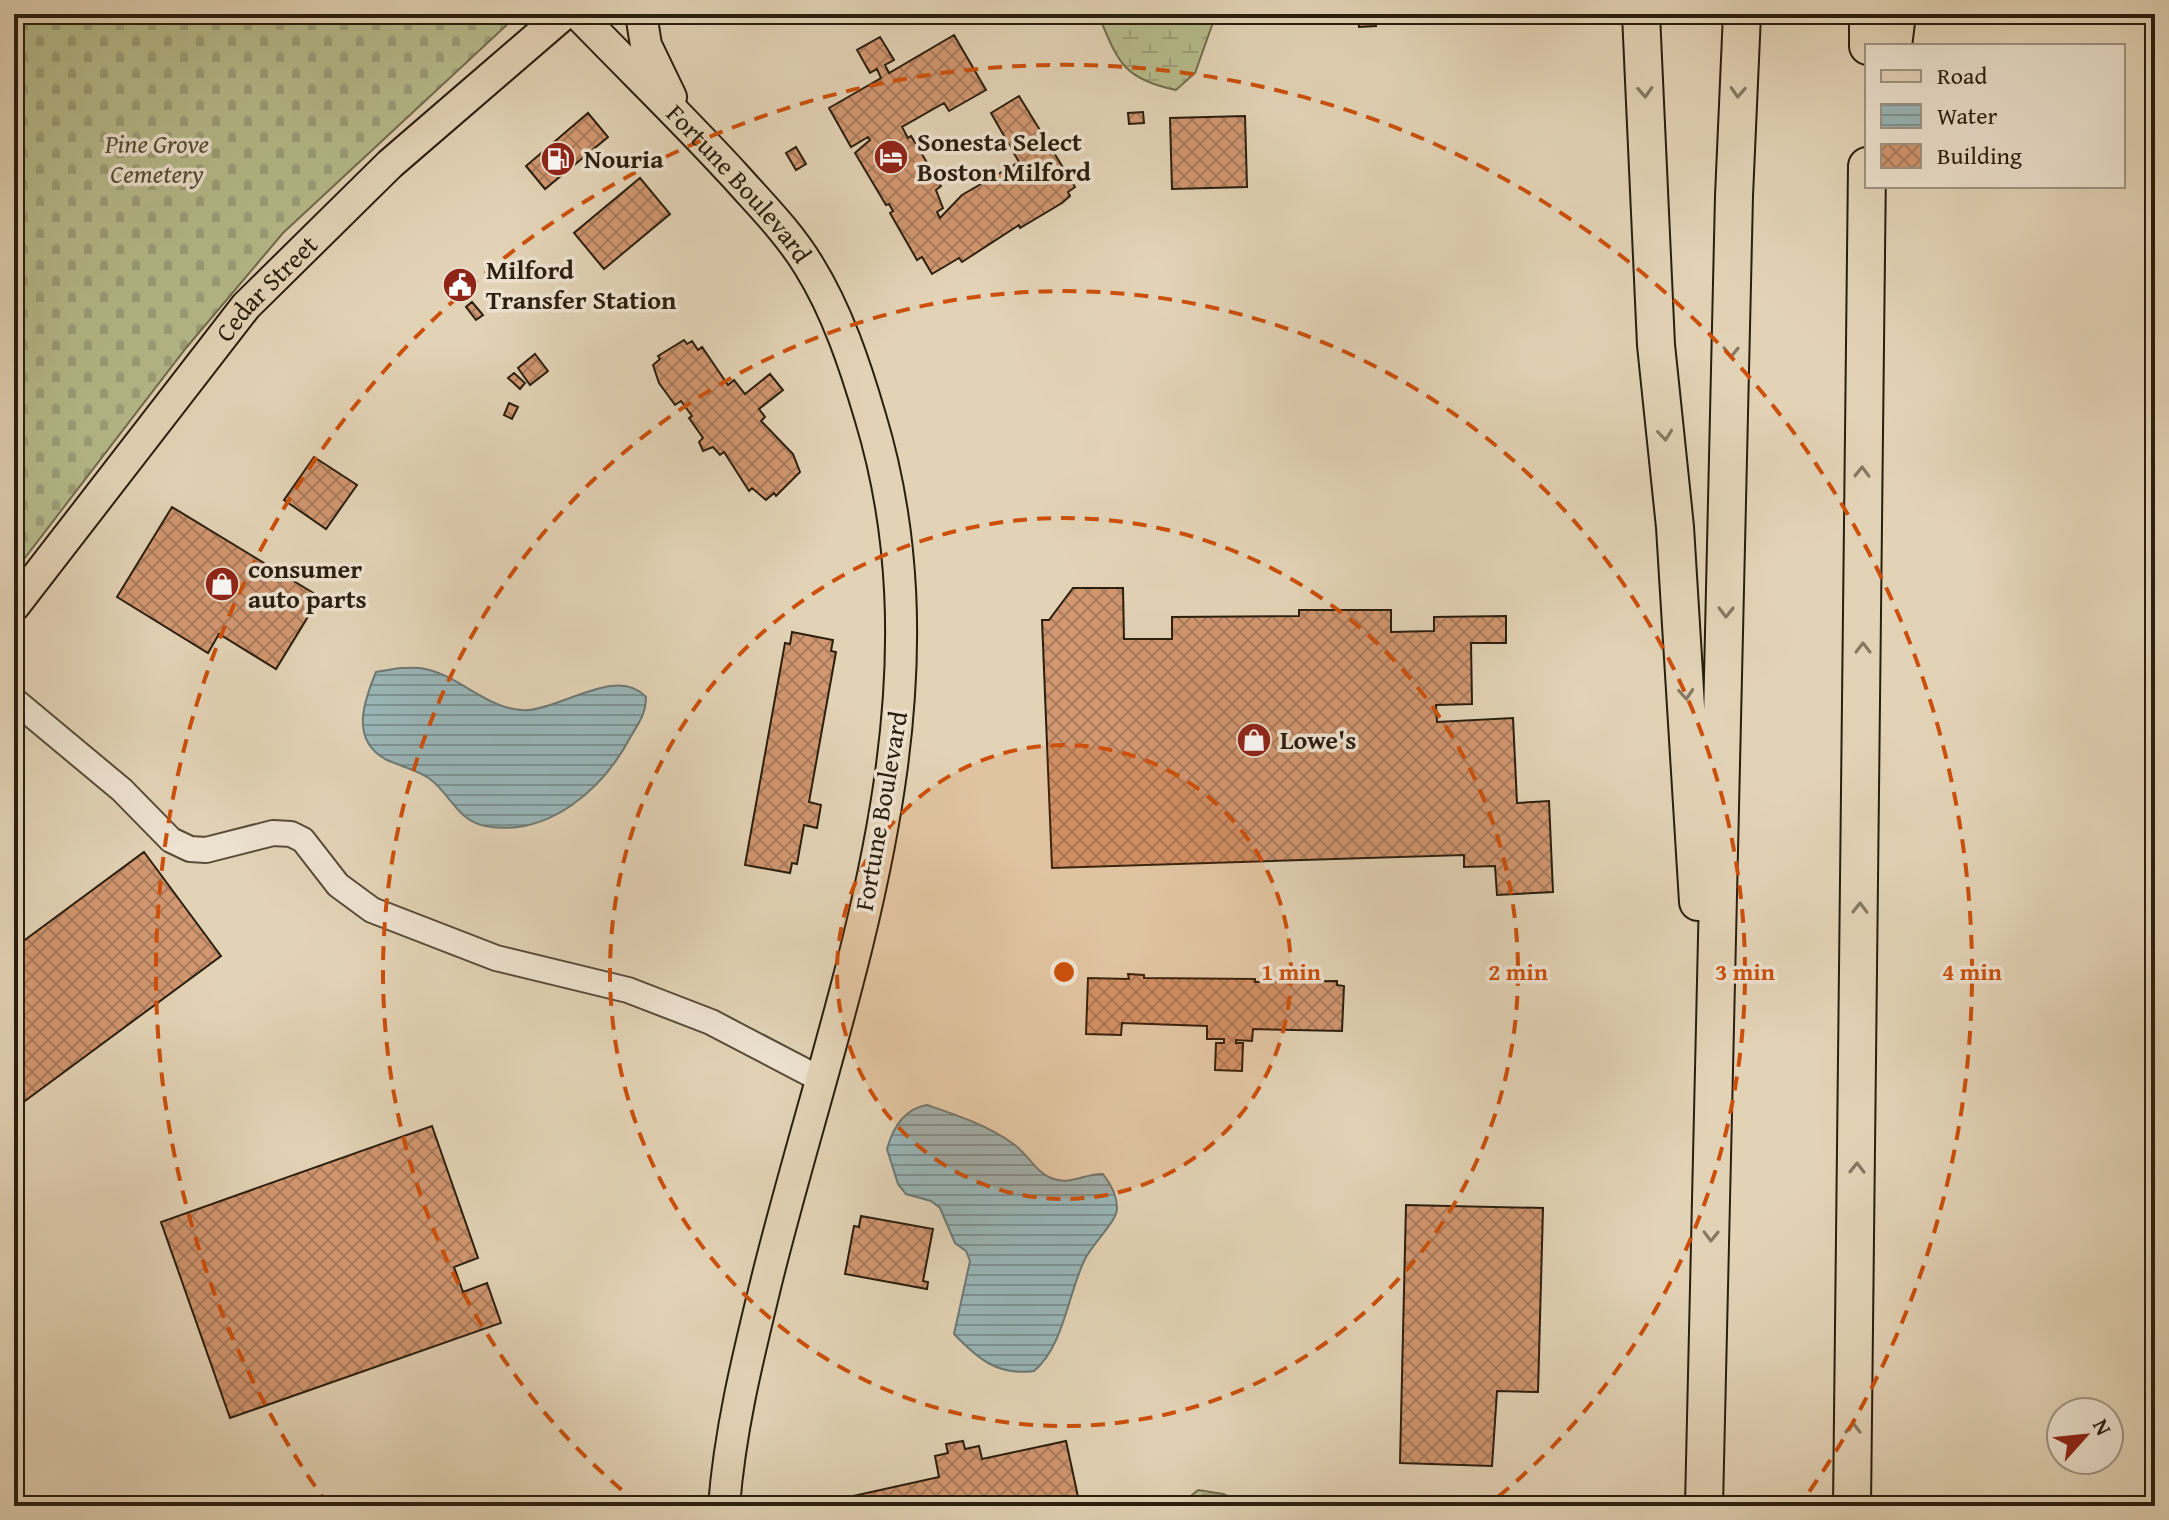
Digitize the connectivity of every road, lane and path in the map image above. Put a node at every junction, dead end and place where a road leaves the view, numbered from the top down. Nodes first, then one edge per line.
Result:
1 (564, 14) edge
2 (578, 14) edge
3 (641, 14) edge
4 (1641, 14) edge
5 (1742, 14) edge
6 (1868, 14) edge
7 (1897, 14) edge
8 (1868, 44) edge
9 (1893, 44) edge
10 (683, 121) junction
11 (1866, 188) edge
12 (1876, 188) edge
13 (1863, 292) junction
14 (14, 606) edge
15 (14, 700) edge
16 (820, 1079) junction
17 (1712, 1177) junction
18 (724, 1506) edge
19 (1704, 1506) edge
20 (1852, 1506) edge

1 - 14 main road, Cedar Street
2 - 10 main road, Fortune Boulevard
3 - 10 main road
4 -> 17 highway
5 -> 17 highway
6 - 8 highway
7 - 9 highway
10 - 16 main road, Fortune Boulevard
11 - 13 highway
12 - 13 highway
20 -> 13 highway
15 - 16 street
16 - 18 main road, Fortune Boulevard
17 -> 19 highway

